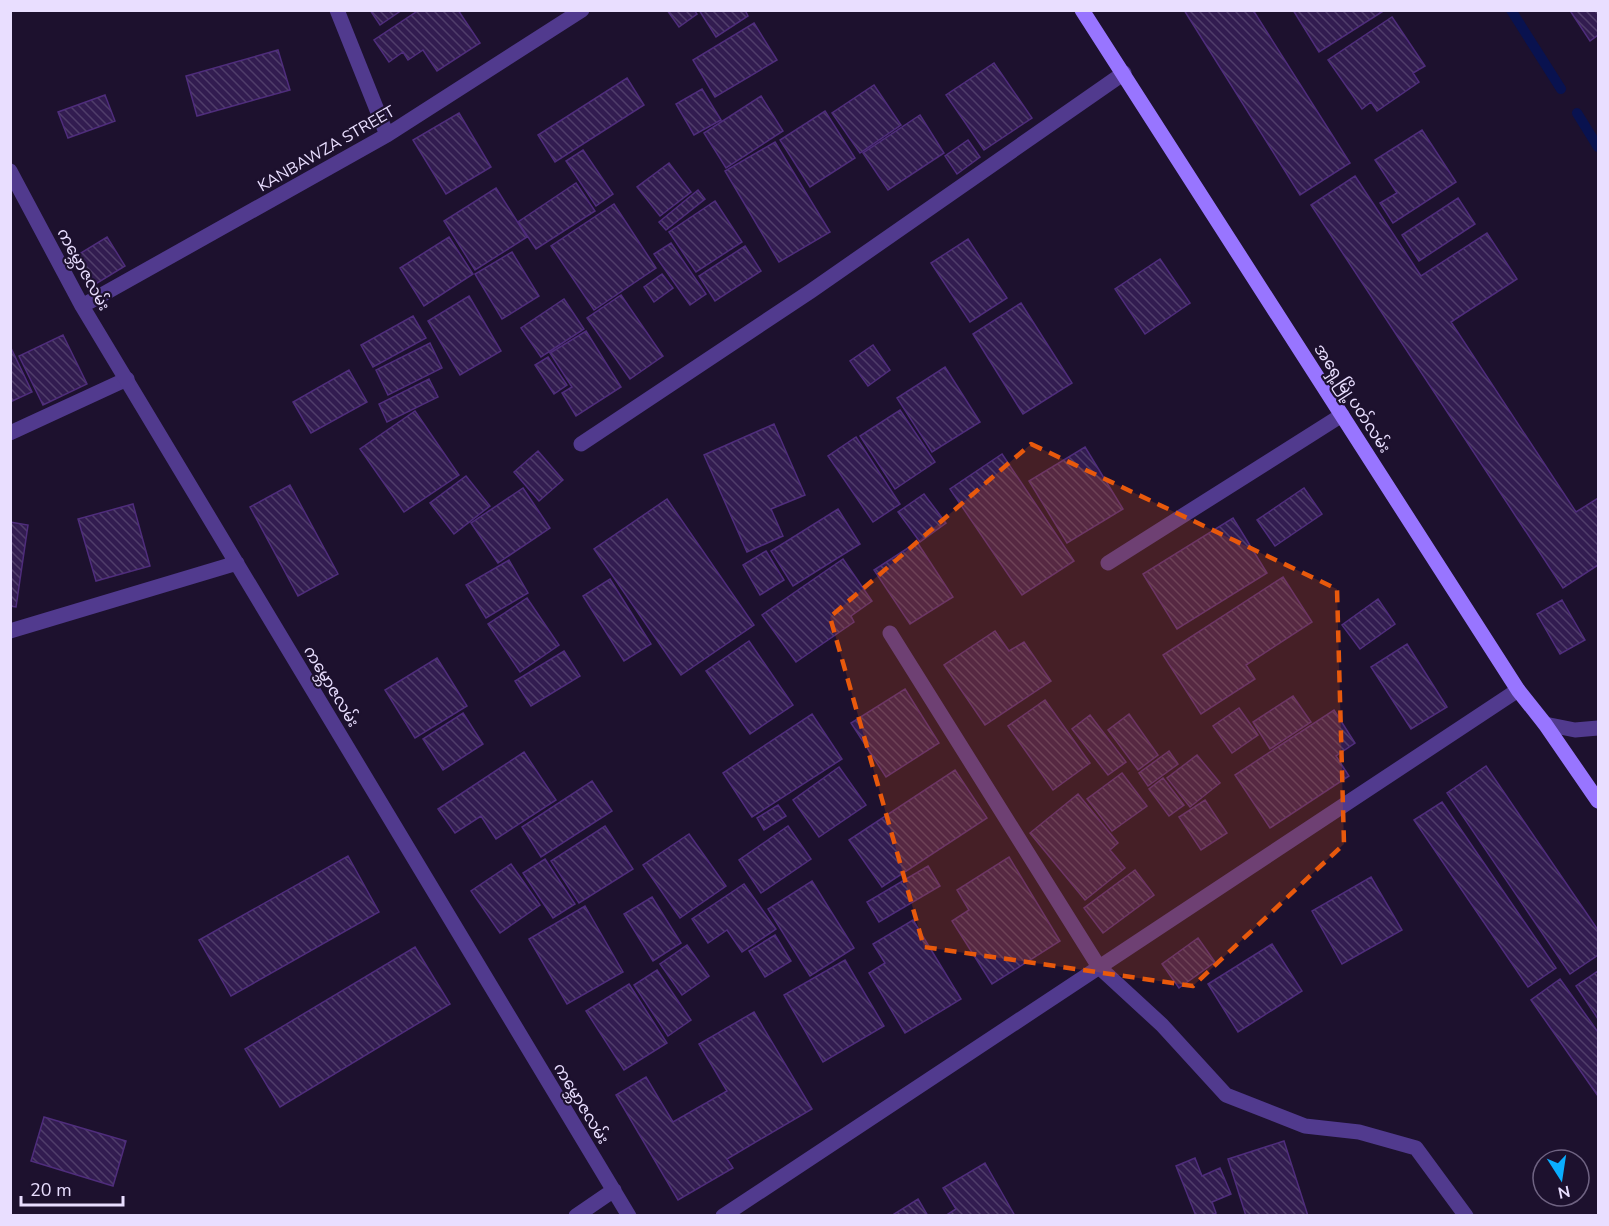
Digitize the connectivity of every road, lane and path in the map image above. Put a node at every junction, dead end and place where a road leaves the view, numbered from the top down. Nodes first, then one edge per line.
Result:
1 (337, 10) edge
2 (582, 10) edge
3 (1082, 10) edge
4 (1124, 73) junction
5 (387, 135) junction
6 (11, 175) edge
7 (82, 306) junction
8 (127, 379) junction
9 (1342, 415) junction
10 (10, 433) edge
11 (581, 444) dead end
12 (237, 563) junction
13 (1108, 563) dead end
14 (10, 631) edge
15 (890, 633) dead end
16 (1518, 690) junction
17 (1545, 724) junction
18 (1599, 728) edge
19 (1599, 801) edge
20 (1099, 967) junction
21 (614, 1190) junction
22 (576, 1215) edge
23 (629, 1215) edge
24 (723, 1215) edge
25 (1466, 1215) edge

1 - 5 street
2 - 5 street, KANBAWZA STREET
3 - 4 street, အရှေ့မြို့ပတ်လမ်း
4 - 9 street, အရှေ့မြို့ပတ်လမ်း
4 - 11 street
5 - 7 street, KANBAWZA STREET
6 - 7 street, ကမ္ဘောဇလမ်း
7 - 8 street, ကမ္ဘောဇလမ်း
8 - 10 street
8 - 12 street, ကမ္ဘောဇလမ်း
9 - 13 street
9 - 16 street, အရှေ့မြို့ပတ်လမ်း
12 - 14 street
12 - 21 street, ကမ္ဘောဇလမ်း
15 - 20 street
16 - 17 street, အရှေ့မြို့ပတ်လမ်း
16 - 20 street
17 - 18 street
17 - 19 street, အရှေ့မြို့ပတ်လမ်း
20 - 24 street
20 - 25 street
21 - 22 street
21 - 23 street, ကမ္ဘောဇလမ်း

